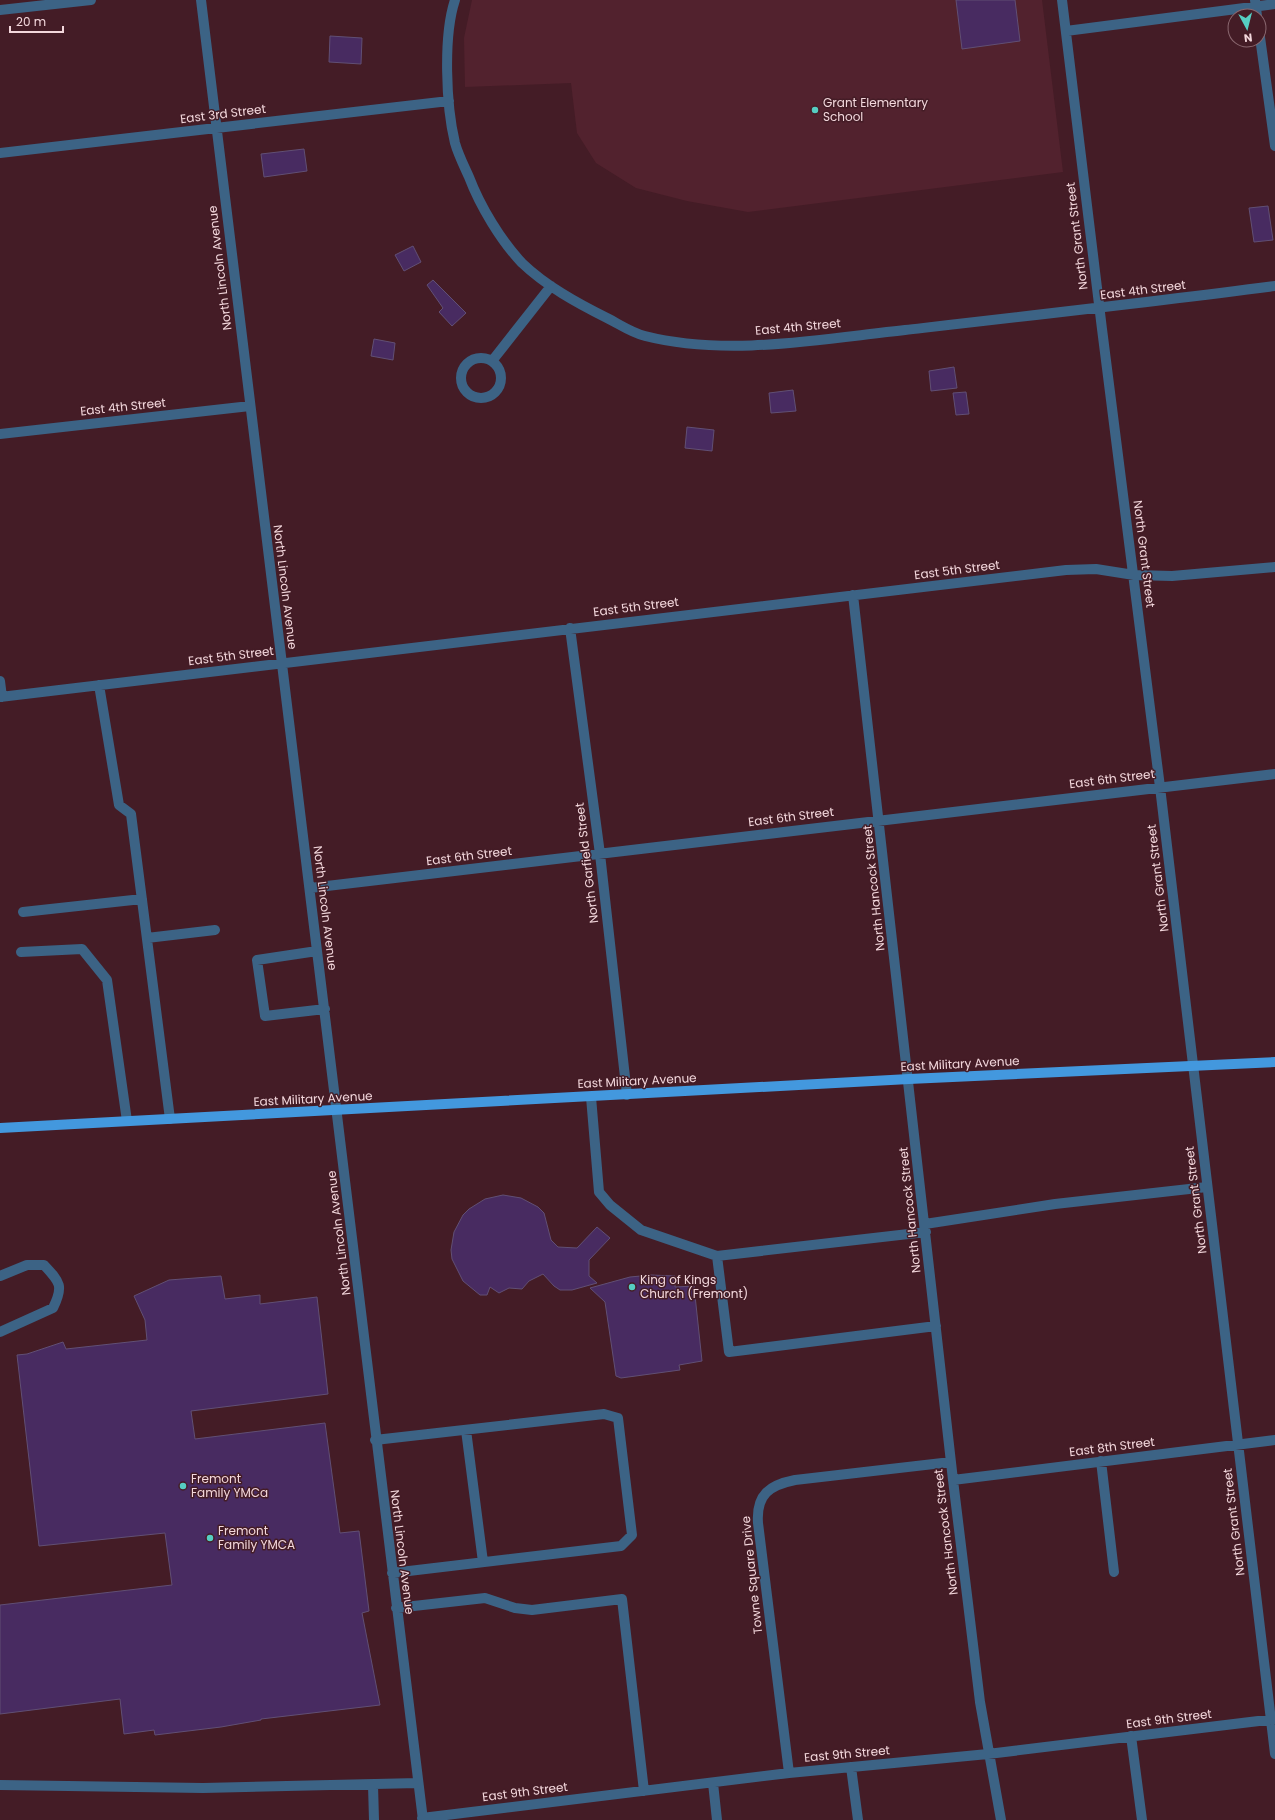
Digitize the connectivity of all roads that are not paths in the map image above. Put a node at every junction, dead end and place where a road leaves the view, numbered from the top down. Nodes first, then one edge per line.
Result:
1 (91, 0) edge
2 (201, 0) edge
3 (455, 0) edge
4 (1062, 0) edge
5 (1275, 4) edge
6 (1256, 8) edge
7 (0, 10) edge
8 (1227, 12) edge
9 (1066, 31) junction
10 (1261, 48) edge
11 (449, 101) junction
12 (217, 128) junction
13 (1275, 146) edge
14 (0, 153) edge
15 (551, 286) junction
16 (1275, 286) edge
17 (1099, 308) junction
18 (492, 361) junction
19 (250, 406) junction
20 (0, 434) edge
21 (1275, 566) edge
22 (1134, 575) junction
23 (853, 595) junction
24 (570, 628) junction
25 (282, 663) junction
26 (0, 681) edge
27 (99, 685) junction
28 (1, 697) edge
29 (1275, 774) edge
30 (1160, 787) junction
31 (880, 819) junction
32 (600, 854) junction
33 (310, 888) junction
34 (142, 899) junction
35 (23, 912) dead end
36 (215, 930) dead end
37 (147, 938) junction
38 (318, 951) junction
39 (21, 952) dead end
40 (325, 1009) junction
41 (1275, 1062) edge
42 (1193, 1066) junction
43 (909, 1079) junction
44 (627, 1095) junction
45 (591, 1097) junction
46 (338, 1111) junction
47 (170, 1119) junction
48 (127, 1122) junction
49 (0, 1128) edge
50 (1207, 1187) junction
51 (925, 1228) junction
52 (717, 1256) junction
53 (0, 1276) edge
54 (936, 1326) junction
55 (0, 1332) edge
56 (466, 1430) junction
57 (376, 1440) junction
58 (1275, 1440) edge
59 (1238, 1444) junction
60 (1101, 1461) junction
61 (951, 1462) junction
62 (953, 1480) junction
63 (483, 1562) junction
64 (1114, 1572) dead end
65 (392, 1573) junction
66 (396, 1608) junction
67 (1273, 1720) edge
68 (1132, 1736) junction
69 (988, 1754) junction
70 (1275, 1754) edge
71 (851, 1767) junction
72 (788, 1773) junction
73 (713, 1783) junction
74 (418, 1784) junction
75 (0, 1785) edge
76 (373, 1785) junction
77 (644, 1791) junction
78 (422, 1819) edge
79 (374, 1820) edge
80 (717, 1820) edge
81 (858, 1820) edge
82 (1001, 1820) edge
83 (1142, 1820) edge

1 - 7 street
2 - 12 street, North Lincoln Avenue
3 - 11 street, East 4th Street
4 - 9 street, North Grant Street
5 - 6 street
8 - 9 street
9 - 17 street, North Grant Street
10 - 13 street
11 - 12 street, East 3rd Street
11 - 15 street, East 4th Street
12 - 14 street, East 3rd Street
12 - 19 street, North Lincoln Avenue
15 - 17 street, East 4th Street
15 - 18 street
16 - 17 street, East 4th Street
17 - 22 street, North Grant Street
18 - 18 street
19 - 20 street, East 4th Street
19 - 25 street, North Lincoln Avenue
21 - 22 street, East 5th Street
22 - 23 street, East 5th Street
22 - 30 street, North Grant Street
23 - 24 street, East 5th Street
23 - 31 street, North Hancock Street
24 - 25 street, East 5th Street
24 - 32 street, North Garfield Street
25 - 27 street, East 5th Street
25 - 33 street, North Lincoln Avenue
26 - 28 street
27 - 28 street, East 5th Street
27 - 34 street
29 - 30 street, East 6th Street
30 - 31 street, East 6th Street
30 - 42 street, North Grant Street
31 - 32 street, East 6th Street
31 - 43 street, North Hancock Street
32 - 33 street, East 6th Street
32 - 44 street, North Garfield Street
33 - 38 street, North Lincoln Avenue
34 - 35 street
34 - 37 street
36 - 37 street
37 - 47 street
38 - 40 street, North Lincoln Avenue
38 - 40 street
39 - 48 street
40 - 46 street, North Lincoln Avenue
41 - 42 main road, East Military Avenue
42 - 43 main road, East Military Avenue
42 - 50 street, North Grant Street
43 - 44 main road, East Military Avenue
43 - 51 street, North Hancock Street
44 - 45 main road, East Military Avenue
45 - 46 main road, East Military Avenue
45 - 52 street
46 - 47 main road, East Military Avenue
46 - 57 street, North Lincoln Avenue
47 - 48 main road, East Military Avenue
48 - 49 main road, East Military Avenue
50 - 51 street
50 - 59 street, North Grant Street
51 - 52 street
51 - 54 street, North Hancock Street
52 - 54 street
53 - 55 street
54 - 61 street, North Hancock Street
56 - 57 street
56 - 63 street
56 - 63 street
57 - 65 street, North Lincoln Avenue
58 - 59 street, East 8th Street
59 - 60 street, East 8th Street
59 - 67 street, North Grant Street
60 - 62 street, East 8th Street
60 - 64 street
61 - 62 street, North Hancock Street
61 - 72 street, Towne Square Drive
62 - 69 street, North Hancock Street
63 - 65 street
65 - 66 street, North Lincoln Avenue
66 - 74 street, North Lincoln Avenue
66 - 77 street
67 - 68 street, East 9th Street
67 - 70 street, North Grant Street
68 - 69 street, East 9th Street
68 - 83 street
69 - 71 street, East 9th Street
69 - 82 street, North Hancock Street
71 - 72 street, East 9th Street
71 - 81 street
72 - 73 street, East 9th Street
73 - 77 street, East 9th Street
73 - 80 street
74 - 76 street
74 - 78 street, North Lincoln Avenue
75 - 76 street
76 - 79 street
77 - 78 street, East 9th Street

